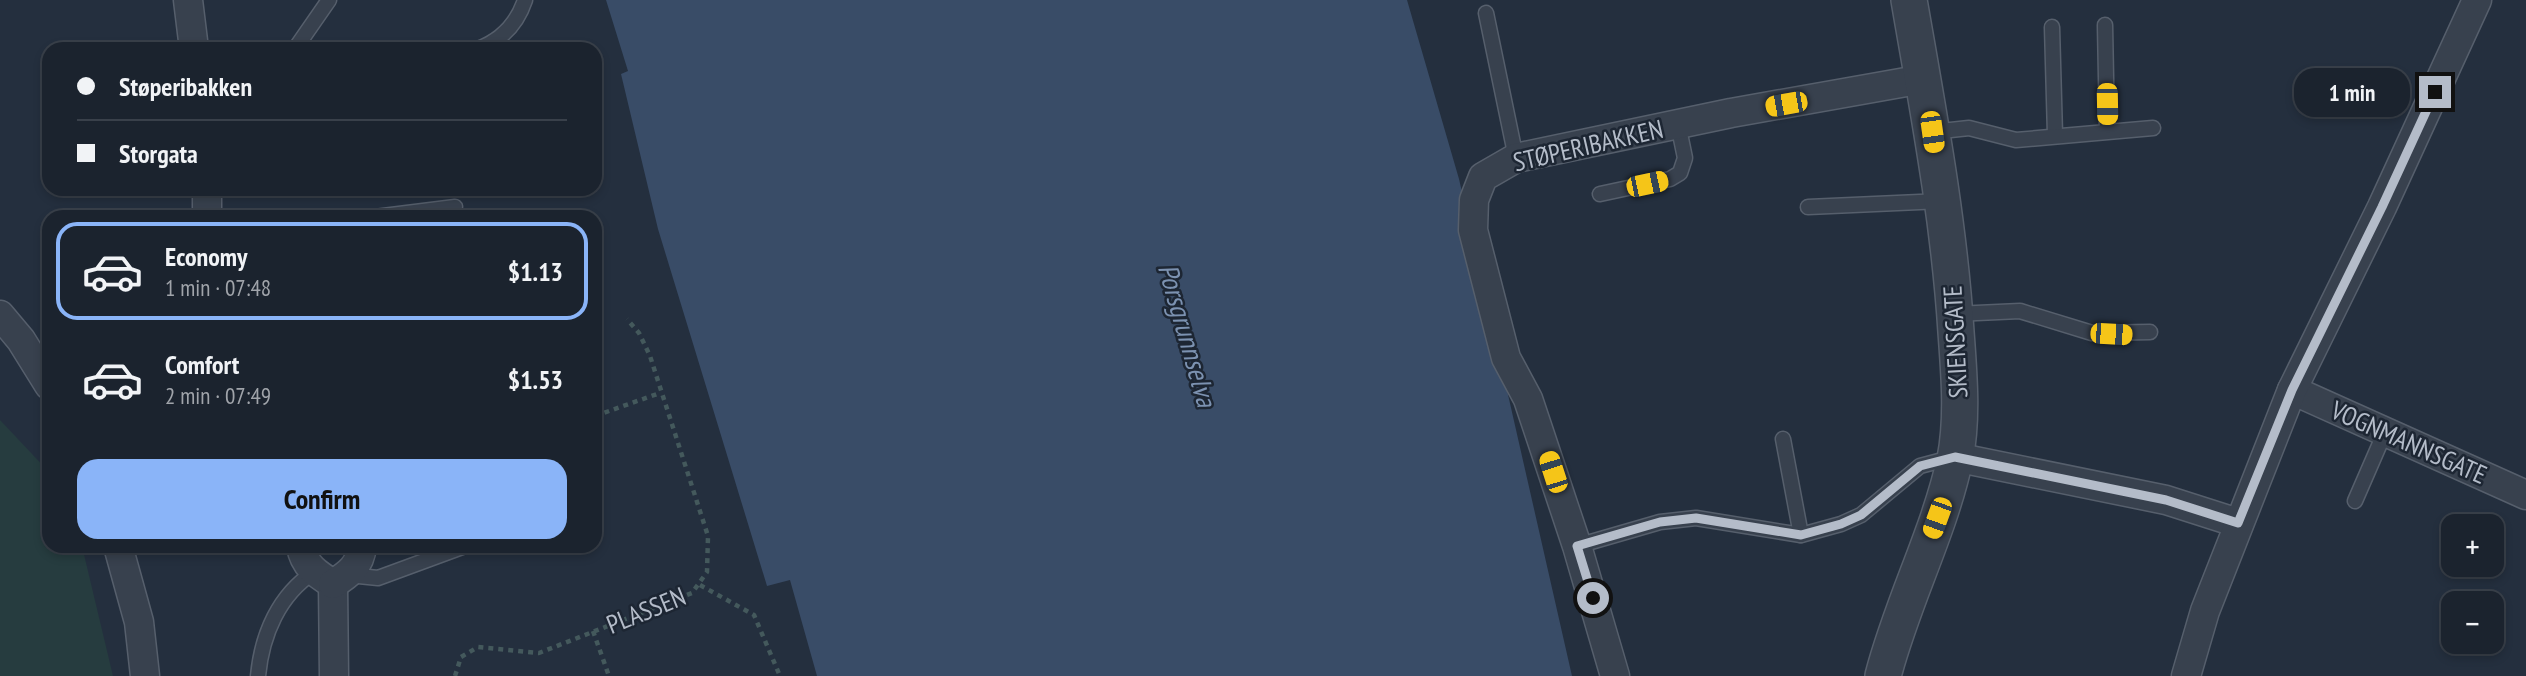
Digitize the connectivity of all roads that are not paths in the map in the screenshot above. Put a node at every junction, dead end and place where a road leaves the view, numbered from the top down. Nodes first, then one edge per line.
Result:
1 (188, 0) edge
2 (329, 0) edge
3 (525, 0) edge
4 (1909, 0) edge
5 (2477, 0) edge
6 (1486, 13) dead end
7 (2105, 25) dead end
8 (2052, 27) dead end
9 (193, 42) edge
10 (300, 42) edge
11 (495, 42) edge
12 (1923, 79) junction
13 (1678, 124) junction
14 (2153, 128) dead end
15 (2107, 131) junction
16 (1932, 132) junction
17 (2055, 135) junction
18 (1516, 158) junction
19 (1600, 194) dead end
20 (1942, 201) junction
21 (455, 206) dead end
22 (1808, 207) dead end
23 (426, 210) edge
24 (1955, 314) junction
25 (0, 315) edge
26 (2150, 332) dead end
27 (42, 374) edge
28 (2292, 390) junction
29 (2385, 432) junction
30 (1783, 439) dead end
31 (1955, 457) junction
32 (2526, 495) edge
33 (2355, 501) dead end
34 (2238, 523) junction
35 (1801, 535) junction
36 (1577, 546) junction
37 (120, 553) edge
38 (303, 553) edge
39 (361, 553) edge
40 (446, 553) edge
41 (332, 577) junction
42 (145, 676) edge
43 (258, 676) edge
44 (334, 676) edge
45 (1615, 676) edge
46 (1883, 676) edge
47 (2186, 676) edge

1 - 9 street
2 - 10 lane
3 - 11 lane
4 - 12 street, SKIENSGATE
5 - 28 street
6 - 18 lane
7 - 15 lane
8 - 17 lane
12 - 13 street, STØPERIBAKKEN
12 - 16 street, SKIENSGATE
13 - 18 street, STØPERIBAKKEN
13 - 19 lane
14 - 15 lane
15 - 17 lane
16 - 17 lane
16 - 20 street, SKIENSGATE
18 - 36 street, STØPERIBAKKEN
20 - 22 lane
20 - 24 street, SKIENSGATE
21 - 23 lane
24 - 26 lane
24 - 31 street, SKIENSGATE
25 - 27 street
28 - 29 street, VOGNMANNSGATE
28 - 34 street
29 - 32 street, VOGNMANNSGATE
29 - 33 lane
30 - 35 lane
31 - 34 street
31 - 35 lane
31 - 46 street, SKIENSGATE
34 - 47 street
35 - 36 lane
36 - 45 street, STØPERIBAKKEN
37 - 42 street
38 - 41 street
39 - 41 street
40 - 41 lane
41 - 43 lane
41 - 44 street

